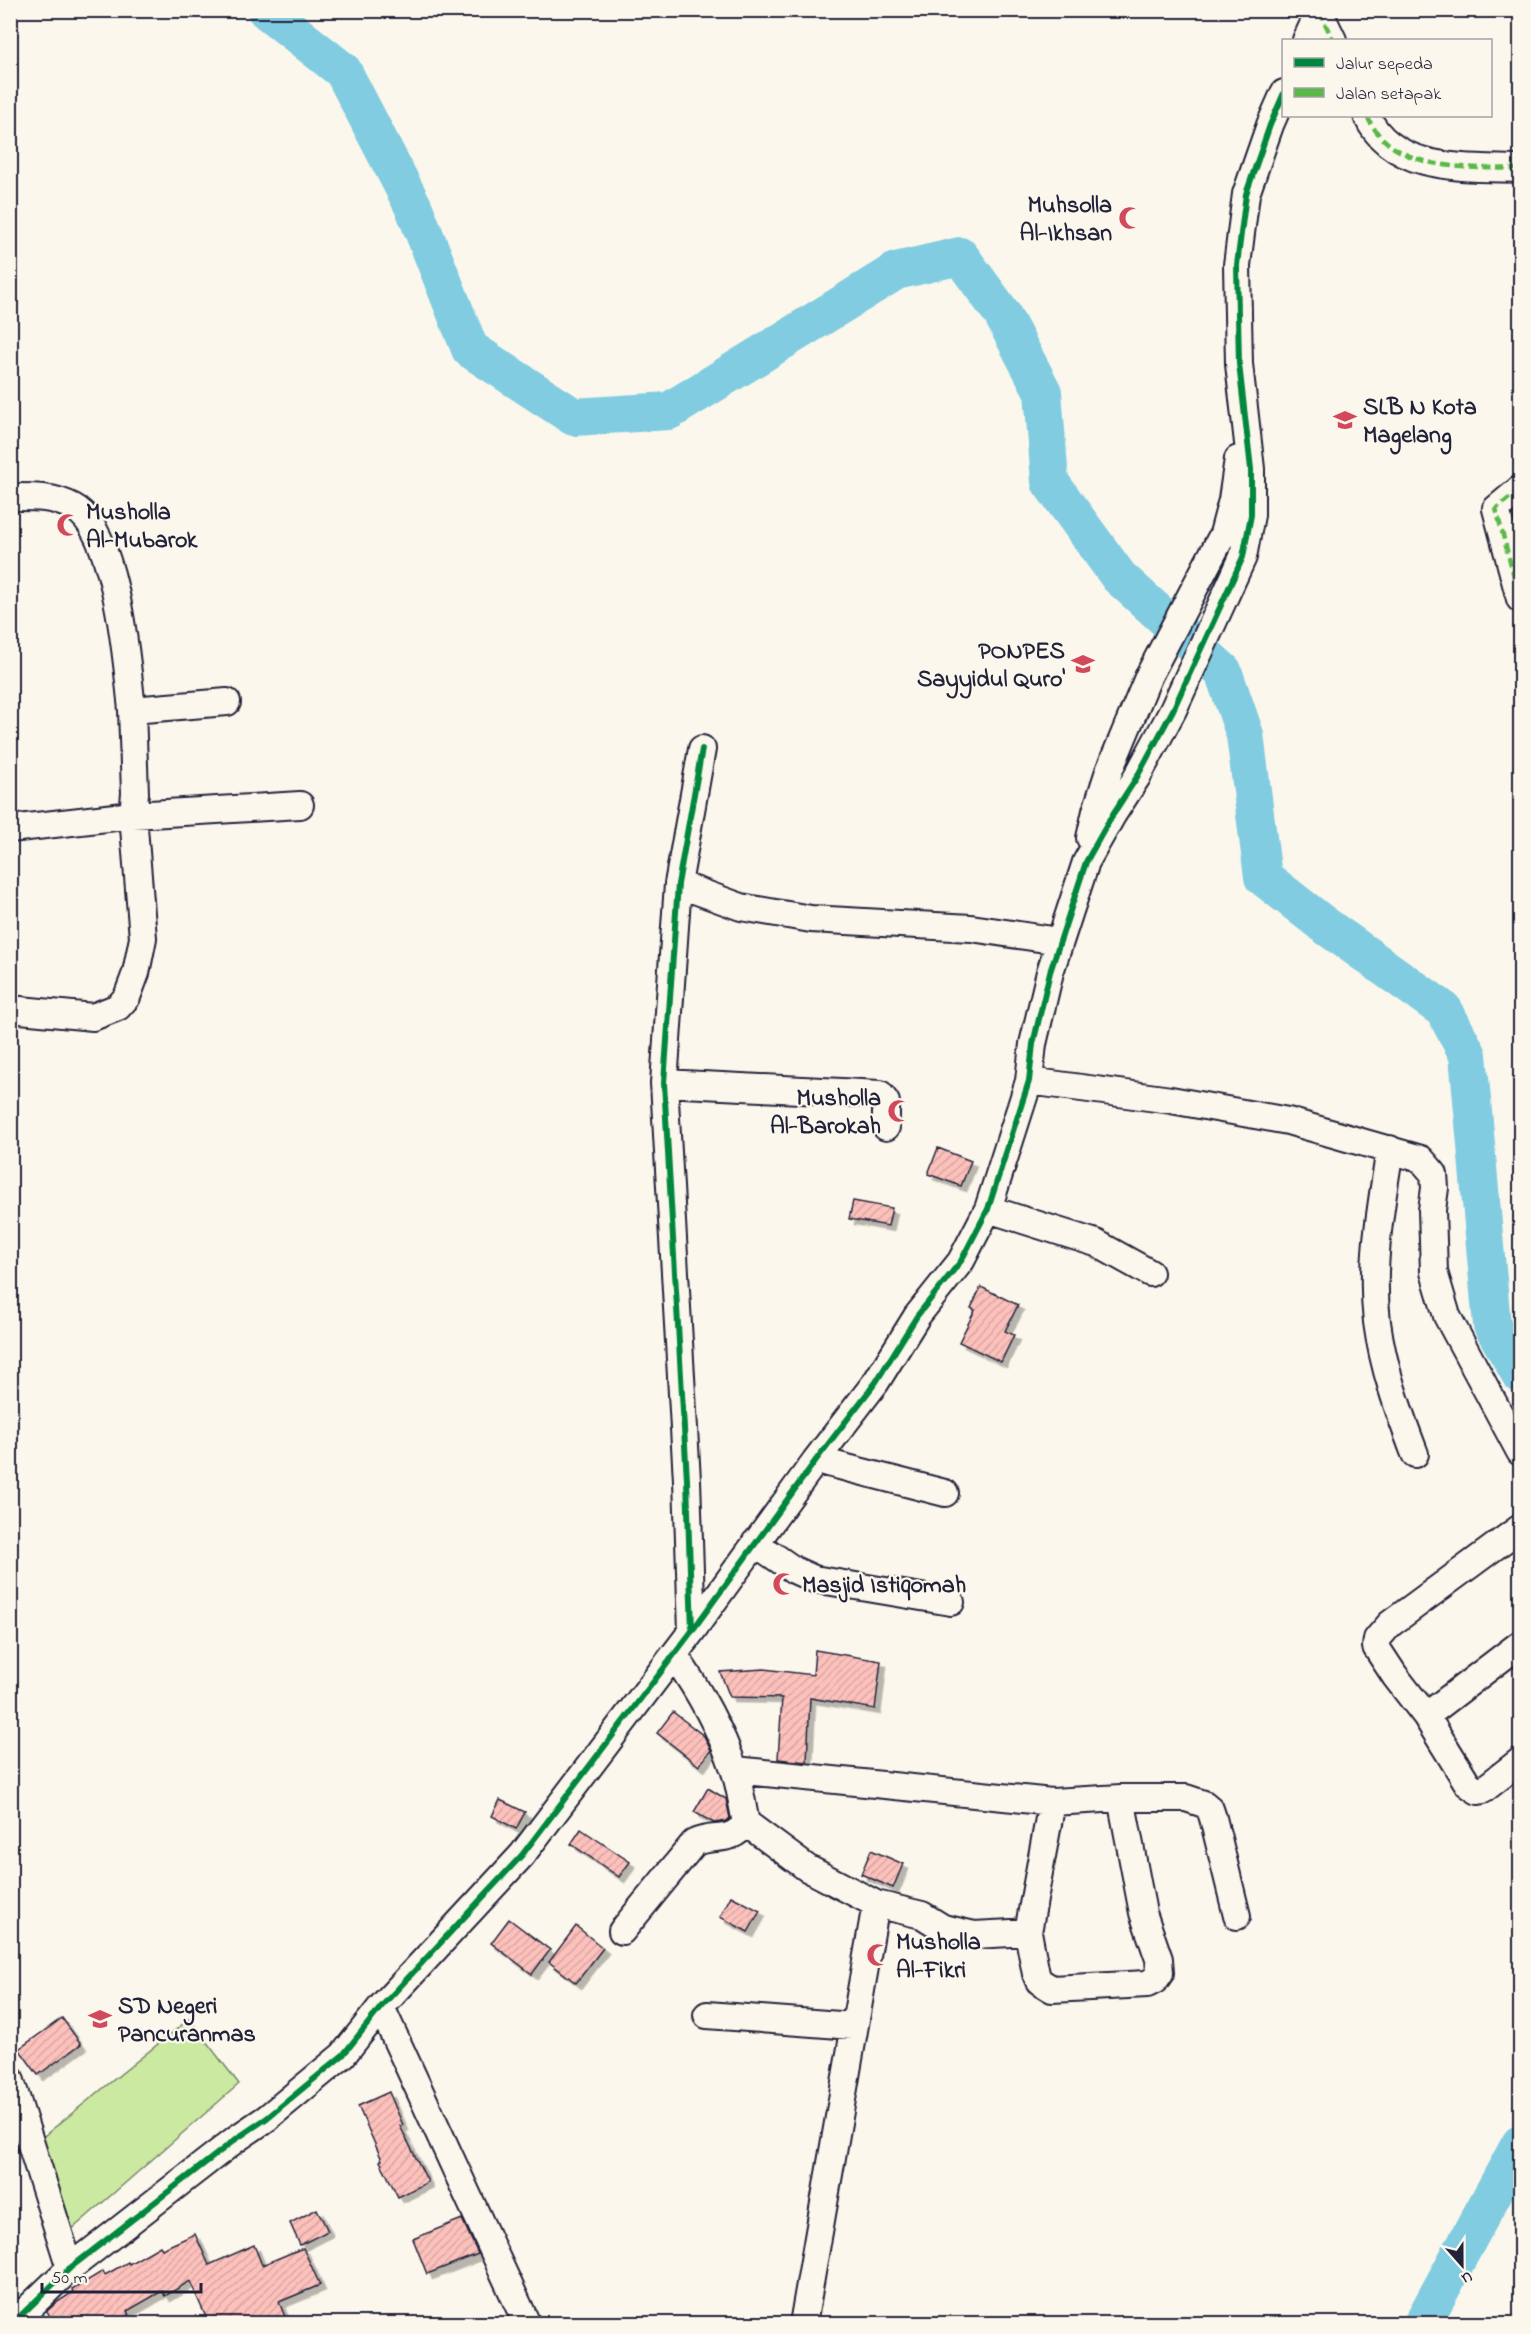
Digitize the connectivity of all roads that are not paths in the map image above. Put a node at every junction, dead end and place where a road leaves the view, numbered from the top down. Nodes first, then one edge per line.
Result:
1 (1319, 11) edge
2 (1306, 39) edge
3 (1333, 39) edge
4 (1282, 98) edge
5 (1367, 117) edge
6 (1521, 169) edge
7 (1246, 418) junction
8 (1521, 489) edge
9 (10, 497) edge
10 (1521, 599) edge
11 (227, 702) dead end
12 (132, 710) junction
13 (702, 749) dead end
14 (300, 805) dead end
15 (133, 815) junction
16 (10, 830) edge
17 (1086, 862) junction
18 (678, 884) junction
19 (1059, 941) junction
20 (10, 1009) edge
21 (1029, 1081) junction
22 (664, 1083) junction
23 (886, 1127) dead end
24 (1390, 1149) junction
25 (988, 1209) junction
26 (1150, 1273) dead end
27 (1521, 1452) edge
28 (1415, 1454) dead end
29 (816, 1460) junction
30 (945, 1493) dead end
31 (1521, 1528) edge
32 (755, 1543) junction
33 (951, 1602) dead end
34 (692, 1631) junction
35 (1521, 1644) edge
36 (674, 1654) junction
37 (1426, 1716) junction
38 (1521, 1761) edge
39 (735, 1770) junction
40 (1121, 1798) junction
41 (1052, 1802) junction
42 (746, 1823) junction
43 (876, 1904) junction
44 (1238, 1916) dead end
45 (622, 1931) dead end
46 (1028, 1932) junction
47 (381, 2007) junction
48 (707, 2015) dead end
49 (853, 2026) junction
50 (10, 2078) edge
51 (70, 2268) junction
52 (25, 2319) edge
53 (527, 2324) edge
54 (803, 2324) edge

1 - 2 street
1 - 3 street
4 - 7 street
5 - 6 street
7 - 17 street
7 - 17 street
8 - 10 street
9 - 12 street
11 - 12 street
12 - 15 street
13 - 18 street
14 - 15 street
15 - 16 street
15 - 20 street
17 - 19 street
18 - 19 street
18 - 22 street
19 - 21 street
21 - 24 street
21 - 25 street
22 - 23 street
22 - 34 street
24 - 27 street
24 - 28 street
25 - 26 street
25 - 29 street
29 - 30 street
29 - 32 street
31 - 37 street
32 - 33 street
32 - 34 street
34 - 36 street
35 - 37 street
36 - 39 street
36 - 47 street
37 - 38 street
39 - 41 street
39 - 42 street
40 - 41 street
40 - 44 street
40 - 46 street
41 - 46 street
42 - 43 street
42 - 45 street
43 - 46 street
43 - 49 street
47 - 51 street
47 - 53 street
48 - 49 street
49 - 54 street
50 - 51 street
51 - 52 street

